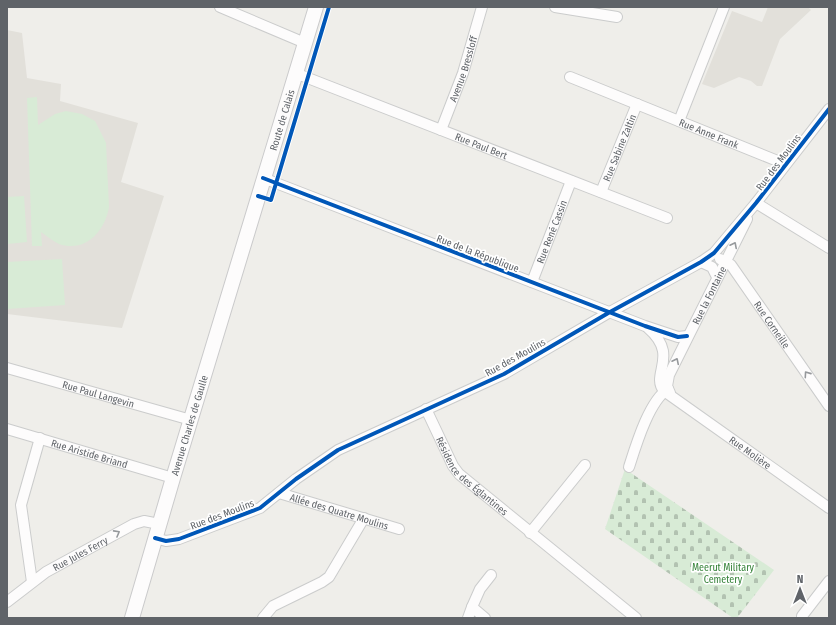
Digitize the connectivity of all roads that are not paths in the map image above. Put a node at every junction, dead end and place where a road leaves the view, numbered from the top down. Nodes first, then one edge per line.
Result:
1 (220, 7) edge
2 (316, 7) edge
3 (482, 7) edge
4 (555, 7) edge
5 (724, 7) edge
6 (617, 17) dead end
7 (305, 43) junction
8 (295, 73) junction
9 (570, 77) dead end
10 (637, 104) junction
11 (829, 109) edge
12 (679, 121) junction
13 (441, 130) junction
14 (785, 164) junction
15 (263, 178) junction
16 (571, 181) junction
17 (602, 192) junction
18 (756, 203) junction
19 (667, 218) dead end
20 (248, 234) joint
21 (829, 248) edge
22 (704, 261) junction
23 (726, 261) junction
24 (717, 277) junction
25 (532, 282) junction
26 (610, 312) junction
27 (645, 326) junction
28 (687, 336) junction
29 (7, 368) edge
30 (668, 392) junction
31 (829, 406) edge
32 (426, 409) junction
33 (191, 420) junction
34 (7, 429) edge
35 (40, 438) junction
36 (585, 464) dead end
37 (630, 467) dead end
38 (173, 478) junction
39 (279, 493) junction
40 (829, 508) edge
41 (364, 518) junction
42 (159, 524) junction
43 (399, 529) dead end
44 (530, 533) junction
45 (155, 538) junction
46 (491, 575) dead end
47 (829, 581) edge
48 (32, 582) junction
49 (7, 602) edge
50 (472, 607) junction
51 (802, 616) dead end
52 (132, 618) edge
53 (264, 618) edge
54 (468, 618) edge
55 (485, 618) edge
56 (636, 618) edge

1 - 7 street
2 - 7 main road, Route de Calais
3 - 13 street, Avenue Bressloff
4 - 6 street
5 - 12 street, Rue Anne Frank
7 - 8 main road, Route de Calais
8 - 13 street, Rue Paul Bert
8 - 15 main road, Route de Calais
9 - 10 street, Rue Sabine Zaltin
10 - 12 street, Rue Sabine Zaltin
10 - 17 street, Rue Sabine Zaltin
11 - 14 street, Rue des Moulins
12 - 14 street, Rue Anne Frank
13 - 16 street, Rue Paul Bert
14 - 18 street, Rue des Moulins
15 - 20 main road, Route de Calais
15 - 25 street, Rue de la République
16 - 17 street, Rue Paul Bert
16 - 25 street, Rue René Cassin
17 - 19 street, Rue Paul Bert
18 - 21 street
18 - 22 street, Rue des Moulins
23 -> 18 street, Rue la Fontaine
20 - 33 main road, Avenue Charles de Gaulle
22 - 23 street
22 - 24 street
22 - 26 street, Rue des Moulins
23 - 24 street, Rue la Fontaine
31 -> 23 street, Rue Corneille
24 - 28 street, Rue la Fontaine
25 - 26 street, Rue de la République
26 - 27 street, Rue de la République
26 - 32 street, Rue des Moulins
27 - 28 street, Rue de la République
27 - 30 street
30 -> 28 street, Rue la Fontaine
29 - 33 street, Rue Paul Langevin
30 - 37 street, Rue la Fontaine
30 - 40 street, Rue Molière
32 - 39 street, Rue des Moulins
32 - 44 street, Résidence des Églantines
33 - 38 main road, Avenue Charles de Gaulle
34 - 35 street, Rue Aristide Briand
35 - 38 street, Rue Aristide Briand
35 - 48 street
36 - 44 street
38 - 42 main road, Avenue Charles de Gaulle
39 - 41 street, Allée des Quatre Moulins
39 - 45 street, Rue des Moulins
41 - 43 street, Allée des Quatre Moulins
41 - 53 street
42 - 45 main road, Avenue Charles de Gaulle
48 -> 42 street, Rue Jules Ferry
44 - 56 street, Résidence des Églantines
45 - 52 main road, Avenue Charles de Gaulle
46 - 50 street
47 - 51 street
48 - 49 street, Rue Jules Ferry
50 - 54 street
50 - 55 street

